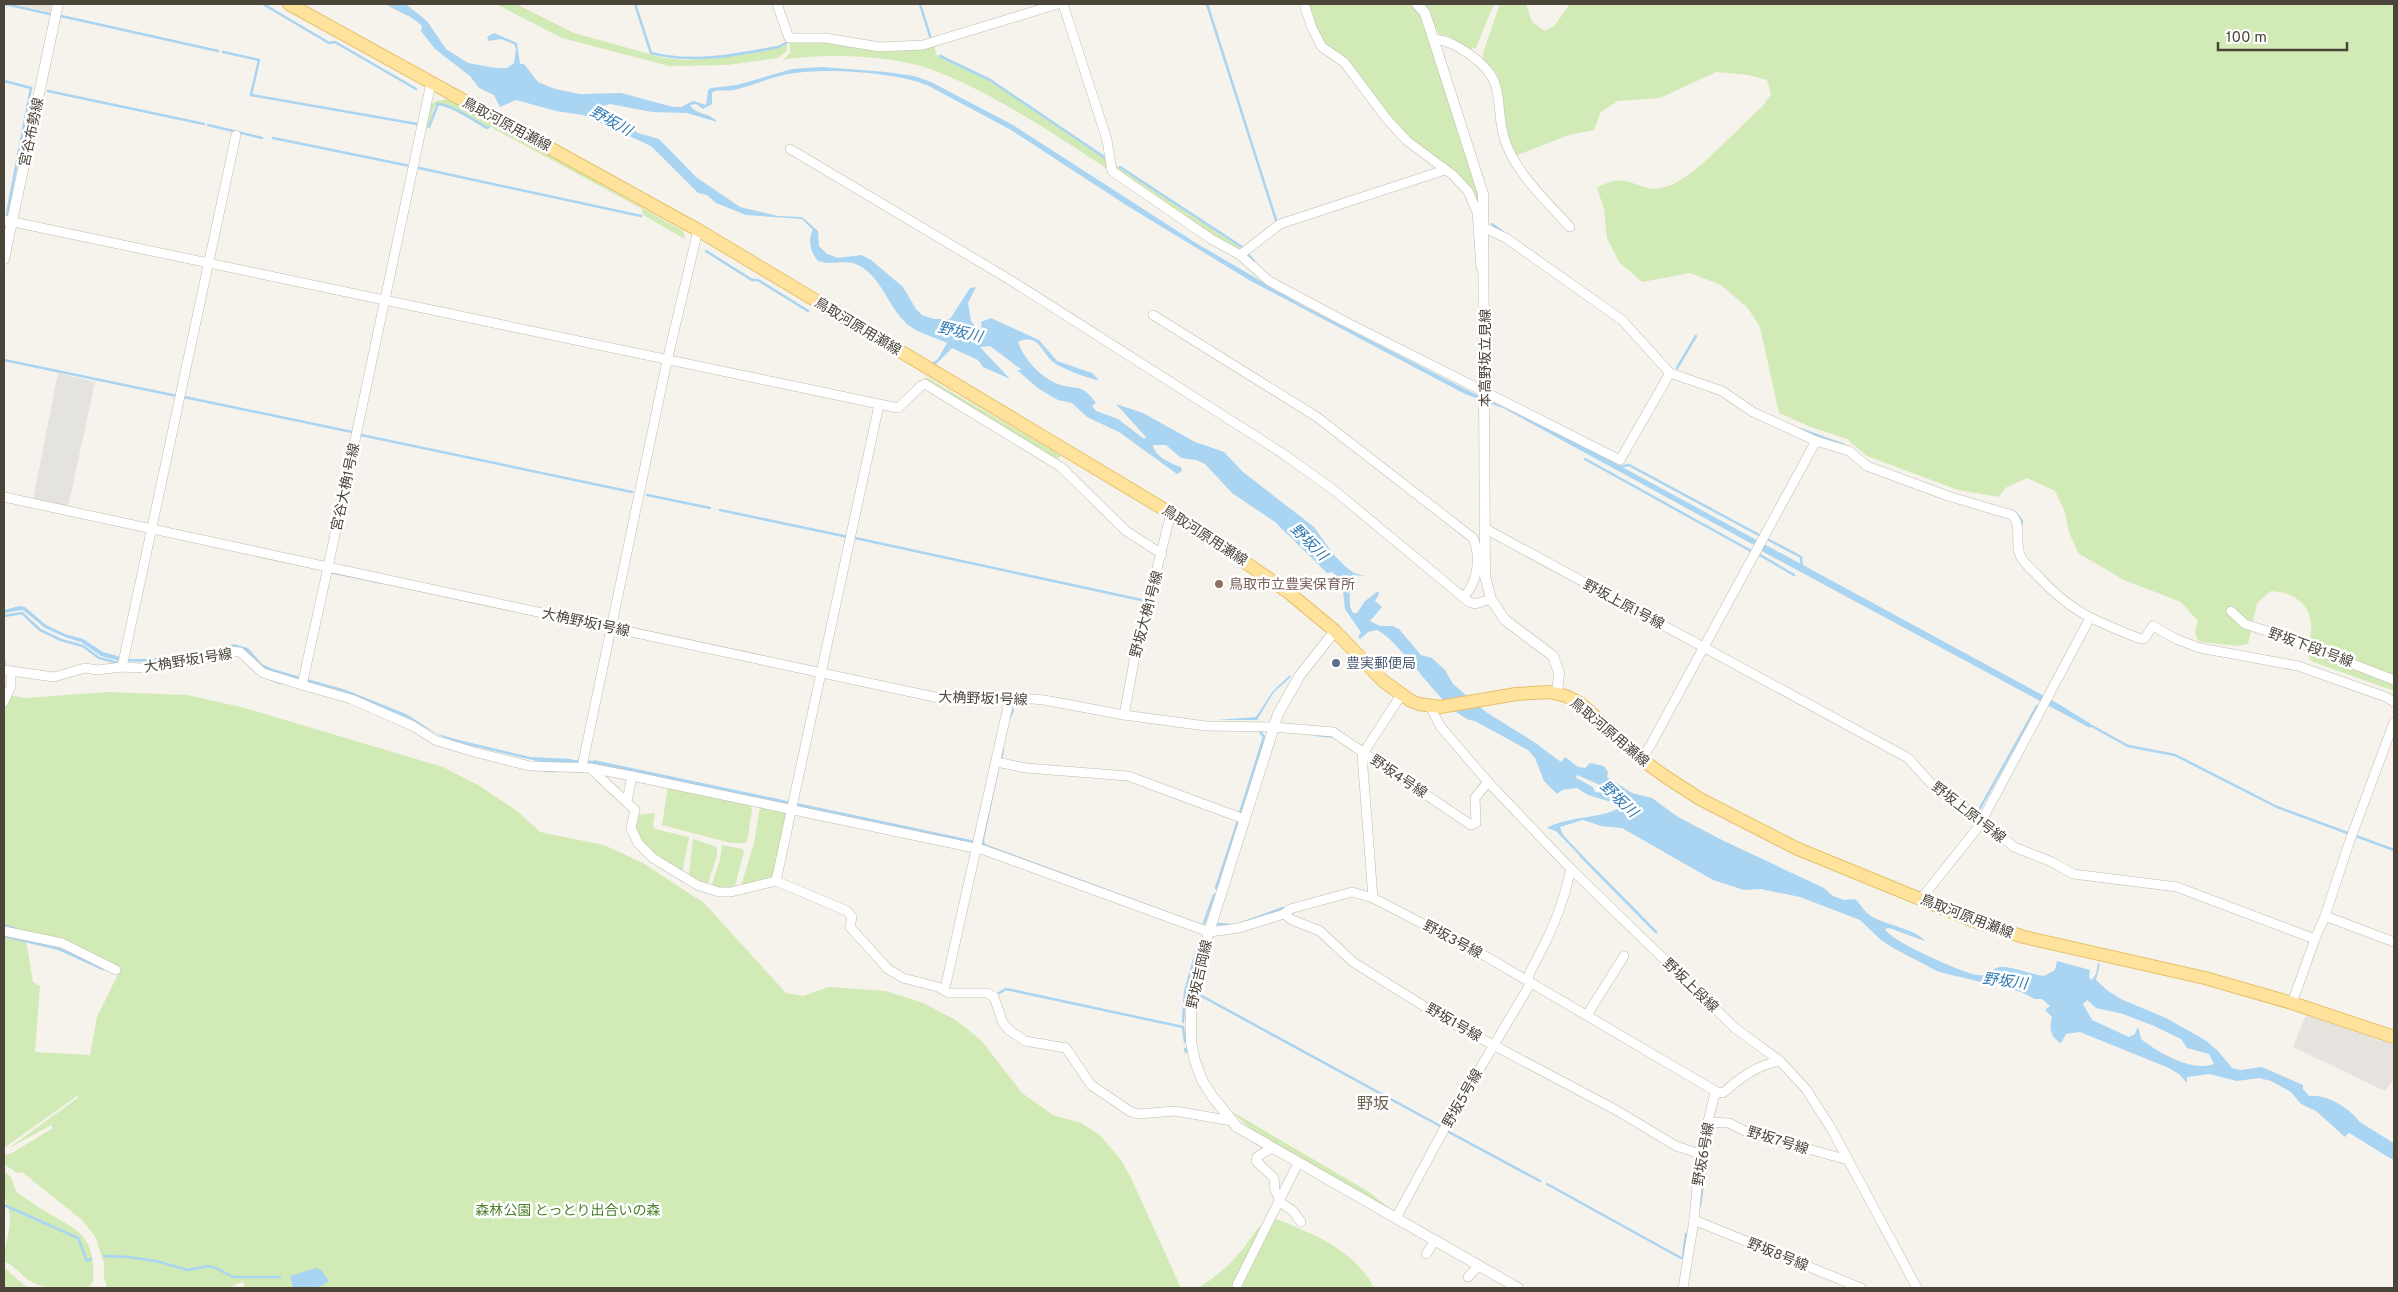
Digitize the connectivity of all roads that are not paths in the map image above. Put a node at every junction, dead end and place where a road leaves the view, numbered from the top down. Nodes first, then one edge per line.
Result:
1 (58, 4) edge
2 (289, 4) edge
3 (777, 4) edge
4 (1058, 4) edge
5 (1063, 4) edge
6 (1304, 4) edge
7 (1417, 4) edge
8 (1434, 40) junction
9 (431, 83) junction
10 (236, 135) dead end
11 (790, 149) dead end
12 (1445, 170) junction
13 (8, 221) edge
14 (1570, 227) dead end
15 (1485, 228) junction
16 (698, 230) junction
17 (1240, 255) junction
18 (4, 260) edge
19 (209, 262) junction
20 (1485, 273) junction
21 (385, 300) junction
22 (1153, 314) dead end
23 (667, 361) junction
24 (1670, 372) junction
25 (1484, 390) junction
26 (879, 404) junction
27 (1816, 441) junction
28 (4, 497) edge
29 (1172, 514) junction
30 (1484, 528) junction
31 (151, 529) junction
32 (1162, 554) junction
33 (328, 567) junction
34 (1463, 597) junction
35 (1491, 599) junction
36 (2231, 611) dead end
37 (2090, 618) junction
38 (611, 627) junction
39 (1334, 631) junction
40 (1704, 647) junction
41 (122, 667) junction
42 (8, 671) edge
43 (822, 672) junction
44 (2394, 680) edge
45 (302, 684) junction
46 (1551, 692) junction
47 (1401, 696) junction
48 (1010, 698) junction
49 (4, 702) edge
50 (2394, 702) edge
51 (1431, 706) junction
52 (1124, 715) junction
53 (2394, 722) edge
54 (1273, 727) junction
55 (1363, 752) junction
56 (1641, 759) junction
57 (996, 762) junction
58 (586, 768) junction
59 (632, 776) junction
60 (1488, 782) junction
61 (627, 801) junction
62 (792, 809) junction
63 (1244, 819) junction
64 (1982, 819) junction
65 (975, 848) junction
66 (1570, 869) junction
67 (776, 881) junction
68 (1373, 898) junction
69 (1921, 899) junction
70 (1284, 914) junction
71 (2325, 916) junction
72 (4, 931) edge
73 (1209, 932) junction
74 (2315, 939) junction
75 (2394, 942) edge
76 (1624, 956) dead end
77 (116, 970) dead end
78 (1527, 980) junction
79 (946, 984) dead end
80 (2292, 1003) junction
81 (1587, 1016) junction
82 (2394, 1037) edge
83 (1493, 1044) junction
84 (1780, 1061) junction
85 (1717, 1092) junction
86 (1232, 1121) junction
87 (1708, 1122) junction
88 (1271, 1148) junction
89 (1700, 1154) junction
90 (1848, 1160) junction
91 (1298, 1163) junction
92 (1279, 1199) junction
93 (1396, 1218) junction
94 (1694, 1220) junction
95 (1301, 1222) dead end
96 (1436, 1241) junction
97 (1426, 1254) dead end
98 (1480, 1265) junction
99 (1468, 1277) dead end
100 (1237, 1285) dead end
101 (1518, 1288) edge
102 (1683, 1288) edge
103 (1861, 1288) edge
104 (1917, 1288) edge

1 - 13 street, 宮谷布勢線
2 - 9 main road, 鳥取河原用瀬線
3 - 4 street
5 - 17 street
6 - 12 street
7 - 8 street, 本高野坂立見線
8 - 14 street
8 - 15 street, 本高野坂立見線
9 - 16 main road, 鳥取河原用瀬線
9 - 21 street, 宮谷大桷1号線
10 - 19 street
11 - 34 street
12 - 17 street
12 - 20 street
13 - 18 street, 宮谷布勢線
13 - 19 street
15 - 20 street, 本高野坂立見線
15 - 24 street
16 - 23 street
16 - 29 main road, 鳥取河原用瀬線
17 - 25 street
19 - 21 street
19 - 31 street
20 - 25 street, 本高野坂立見線
21 - 23 street
21 - 33 street, 宮谷大桷1号線
22 - 34 street
23 - 26 street
23 - 38 street
24 - 25 street
24 - 27 street
25 - 30 street, 本高野坂立見線
26 - 32 street
26 - 43 street
27 - 37 street
27 - 40 street
28 - 31 street
29 - 32 street, 野坂大桷1号線
29 - 39 main road, 鳥取河原用瀬線
30 - 35 street, 本高野坂立見線
30 - 40 street, 野坂上原1号線
31 - 33 street
31 - 41 street
32 - 52 street, 野坂大桷1号線
33 - 38 street, 大桷野坂1号線
33 - 45 street
34 - 35 street
35 - 46 street, 本高野坂立見線
36 - 44 street, 野坂下段1号線
37 - 50 street
37 - 64 street
38 - 43 street, 大桷野坂1号線
38 - 58 street
39 - 47 main road, 鳥取河原用瀬線
39 - 54 street, 野坂吉岡線
40 - 56 street
40 - 64 street, 野坂上原1号線
41 - 42 street, 大桷野坂1号線
41 - 45 street, 大桷野坂1号線
42 - 49 street
43 - 48 street, 大桷野坂1号線
43 - 62 street
45 - 58 street
46 - 51 main road, 鳥取河原用瀬線
46 - 56 main road, 鳥取河原用瀬線
47 - 51 main road, 鳥取河原用瀬線
47 - 55 street
48 - 52 street, 大桷野坂1号線
48 - 57 street
51 - 60 street, 野坂上段線
52 - 54 street, 大桷野坂1号線
53 - 71 street
54 - 55 street, 野坂4号線
54 - 63 street, 野坂吉岡線
55 - 60 street, 野坂4号線
55 - 68 street
56 - 69 main road, 鳥取河原用瀬線
57 - 63 street
57 - 65 street
58 - 59 street
58 - 61 street
59 - 61 street
59 - 62 street
60 - 66 street, 野坂上段線
61 - 67 street
62 - 65 street
62 - 67 street
63 - 73 street, 野坂吉岡線
64 - 69 street
64 - 74 street, 野坂上原1号線
65 - 73 street
65 - 79 street
66 - 78 street, 野坂5号線
66 - 84 street, 野坂上段線
67 - 86 street
68 - 70 street, 野坂3号線
68 - 78 street, 野坂3号線
69 - 80 main road, 鳥取河原用瀬線
70 - 73 street
70 - 83 street, 野坂1号線
71 - 74 street
71 - 75 street
72 - 77 street
73 - 86 street, 野坂吉岡線
74 - 80 street
76 - 81 street
78 - 81 street, 野坂3号線
78 - 83 street, 野坂5号線
80 - 82 main road, 鳥取河原用瀬線
81 - 85 street, 野坂3号線
83 - 89 street, 野坂1号線
83 - 93 street, 野坂5号線
84 - 85 street
84 - 90 street, 野坂上段線
85 - 87 street, 野坂6号線
86 - 88 street, 野坂吉岡線
87 - 89 street, 野坂6号線
87 - 90 street, 野坂7号線
88 - 91 street, 野坂吉岡線
88 - 92 street
89 - 94 street, 野坂6号線
90 - 104 street, 野坂上段線
91 - 92 street
91 - 93 street, 野坂吉岡線
92 - 95 street
92 - 100 street
93 - 96 street, 野坂吉岡線
94 - 102 street, 野坂6号線
94 - 103 street, 野坂8号線
96 - 97 street
96 - 98 street, 野坂吉岡線
98 - 99 street
98 - 101 street, 野坂吉岡線

